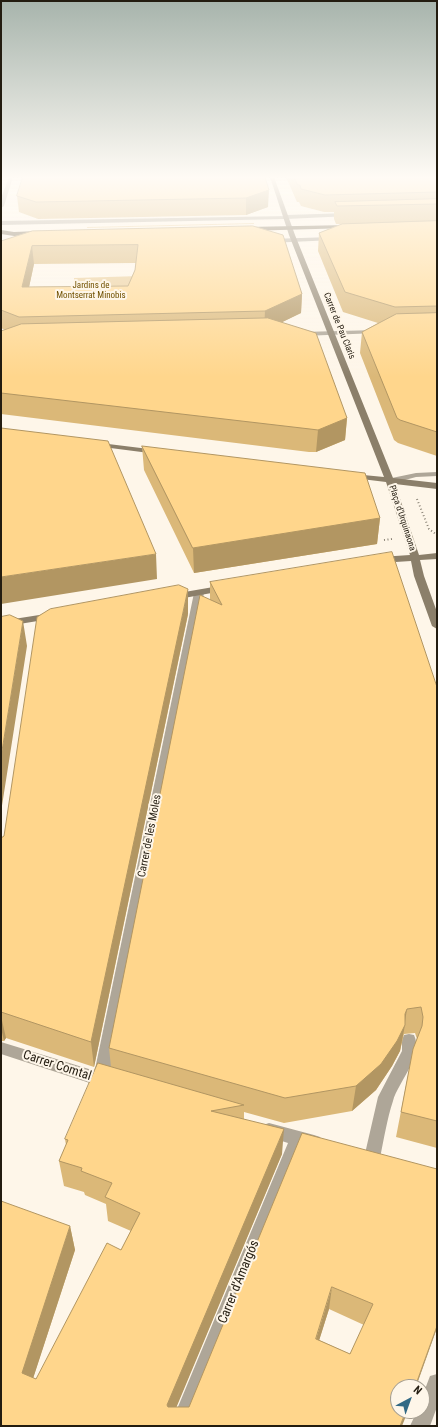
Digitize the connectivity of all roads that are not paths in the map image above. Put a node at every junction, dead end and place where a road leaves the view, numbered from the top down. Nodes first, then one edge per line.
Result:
1 (296, 244) edge
2 (384, 332) edge
3 (331, 333) junction
4 (294, 334) edge
5 (84, 442) edge
6 (162, 452) edge
7 (437, 474) edge
8 (345, 475) edge
9 (390, 481) junction
10 (437, 486) edge
11 (415, 556) junction
12 (437, 556) edge
13 (368, 561) edge
14 (236, 587) edge
15 (199, 593) junction
16 (161, 599) edge
17 (62, 615) edge
18 (1, 624) edge
19 (437, 626) edge
20 (409, 1040) dead end
21 (1, 1048) edge
22 (108, 1082) joint
23 (255, 1126) edge
24 (298, 1138) junction
25 (328, 1146) edge
26 (372, 1158) edge
27 (437, 1383) edge
28 (180, 1426) edge
29 (420, 1426) edge

1 - 3 main road, Carrer de Pau Claris
2 - 3 street
3 - 4 street
3 - 9 main road, Carrer de Pau Claris
5 - 6 main road
7 - 9 street, Plaça d'Urquinaona
8 - 9 main road
9 - 10 main road
9 - 11 main road, Plaça d'Urquinaona
11 - 12 main road, Plaça d'Urquinaona
11 - 13 main road
11 - 19 main road
14 - 15 main road
15 - 16 main road
15 - 22 street, Carrer de les Moles
17 - 18 main road
20 - 26 street
21 - 22 street, Carrer Comtal
23 - 24 street
24 - 25 street
24 - 28 street, Carrer d'Amargós
27 - 29 street

